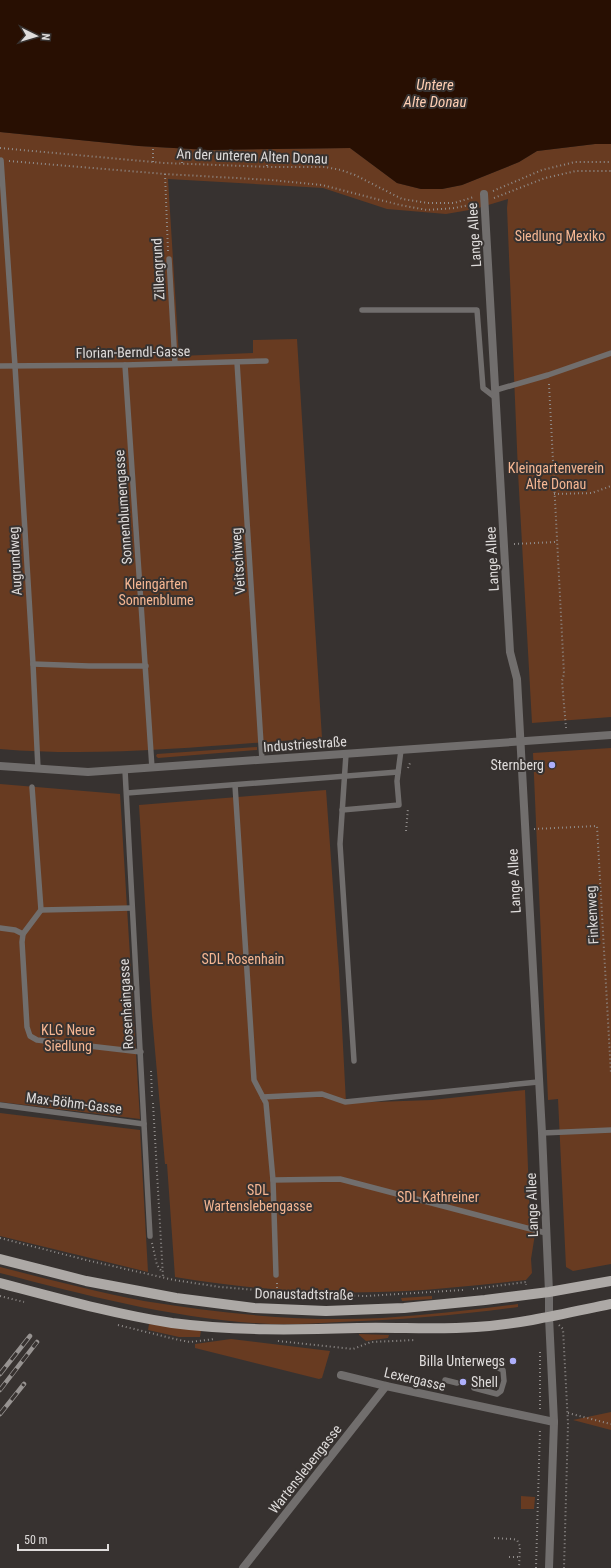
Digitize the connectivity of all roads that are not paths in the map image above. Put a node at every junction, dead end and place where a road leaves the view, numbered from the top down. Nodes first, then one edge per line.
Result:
1 (1, 160) road end
2 (484, 198) road end
3 (169, 259) road end
4 (362, 310) dead end
5 (611, 353) edge
6 (266, 361) dead end
7 (237, 362) junction
8 (175, 363) junction
9 (125, 365) junction
10 (0, 366) edge
11 (15, 366) junction
12 (496, 394) junction
13 (33, 664) junction
14 (146, 666) junction
15 (611, 735) edge
16 (520, 742) junction
17 (401, 750) junction
18 (346, 754) junction
19 (262, 760) junction
20 (0, 766) edge
21 (152, 768) junction
22 (38, 769) junction
23 (125, 770) junction
24 (398, 772) junction
25 (344, 776) junction
26 (234, 785) junction
27 (32, 787) dead end
28 (127, 793) junction
29 (342, 810) junction
30 (132, 908) junction
31 (41, 910) junction
32 (0, 928) edge
33 (23, 934) junction
34 (141, 1052) junction
35 (354, 1061) dead end
36 (538, 1082) junction
37 (264, 1097) junction
38 (0, 1105) edge
39 (144, 1124) junction
40 (611, 1130) edge
41 (542, 1133) junction
42 (273, 1180) junction
43 (546, 1233) junction
44 (150, 1236) road end
45 (0, 1259) edge
46 (276, 1275) dead end
47 (611, 1281) edge
48 (0, 1283) edge
49 (549, 1292) junction
50 (611, 1304) edge
51 (553, 1320) junction
52 (498, 1368) dead end
53 (342, 1375) dead end
54 (445, 1380) dead end
55 (457, 1383) dead end
56 (386, 1386) junction
57 (474, 1388) dead end
58 (554, 1422) junction
59 (243, 1568) edge
60 (549, 1568) edge

1 - 11 lane, Augrundweg
2 - 12 street, Lange Allee
3 - 8 lane, Zillengrund
4 - 12 lane
5 - 12 lane
6 - 7 lane, Florian-Berndl-Gasse
7 - 8 lane, Florian-Berndl-Gasse
7 - 19 lane, Veitschiweg
8 - 9 lane, Florian-Berndl-Gasse
9 - 11 lane, Florian-Berndl-Gasse
9 - 14 lane, Sonnenblumengasse
10 - 11 lane, Florian-Berndl-Gasse
11 - 13 lane, Augrundweg
12 - 16 street, Lange Allee
13 - 14 lane
13 - 22 lane, Augrundweg
14 - 21 lane, Sonnenblumengasse
15 - 16 street, Industriestraße
16 - 17 street, Industriestraße
16 - 36 street, Lange Allee
17 - 18 street, Industriestraße
17 - 24 lane
18 - 19 street, Industriestraße
18 - 25 lane
19 - 21 street, Industriestraße
20 - 22 street, Industriestraße
21 - 23 street, Industriestraße
22 - 23 street, Industriestraße
23 - 28 lane, Rosenhaingasse
24 - 25 lane
24 - 29 lane
25 - 26 lane
25 - 29 lane
26 - 28 lane
26 - 37 lane
27 - 31 lane
28 - 30 lane, Rosenhaingasse
29 - 35 lane
30 - 31 lane
30 - 34 lane, Rosenhaingasse
31 - 33 lane
32 - 33 lane
33 - 34 lane
34 - 39 lane, Rosenhaingasse
36 - 37 lane
36 - 41 street, Lange Allee
37 - 42 lane
38 - 39 lane, Max-Böhm-Gasse
39 - 44 lane, Rosenhaingasse
40 - 41 lane
41 - 43 street, Lange Allee
42 - 43 lane
42 - 46 lane
43 - 49 street, Lange Allee
45 - 49 main road, Donaustadtstraße
47 - 49 main road, Donaustadtstraße
48 - 51 main road
49 - 51 street, Lange Allee
50 - 51 main road
51 - 58 street, Lange Allee
52 - 57 lane
53 - 56 street, Lexergasse
54 - 55 lane
56 - 58 street, Lexergasse
56 - 59 street, Wartenslebengasse
58 - 60 street, Lange Allee

